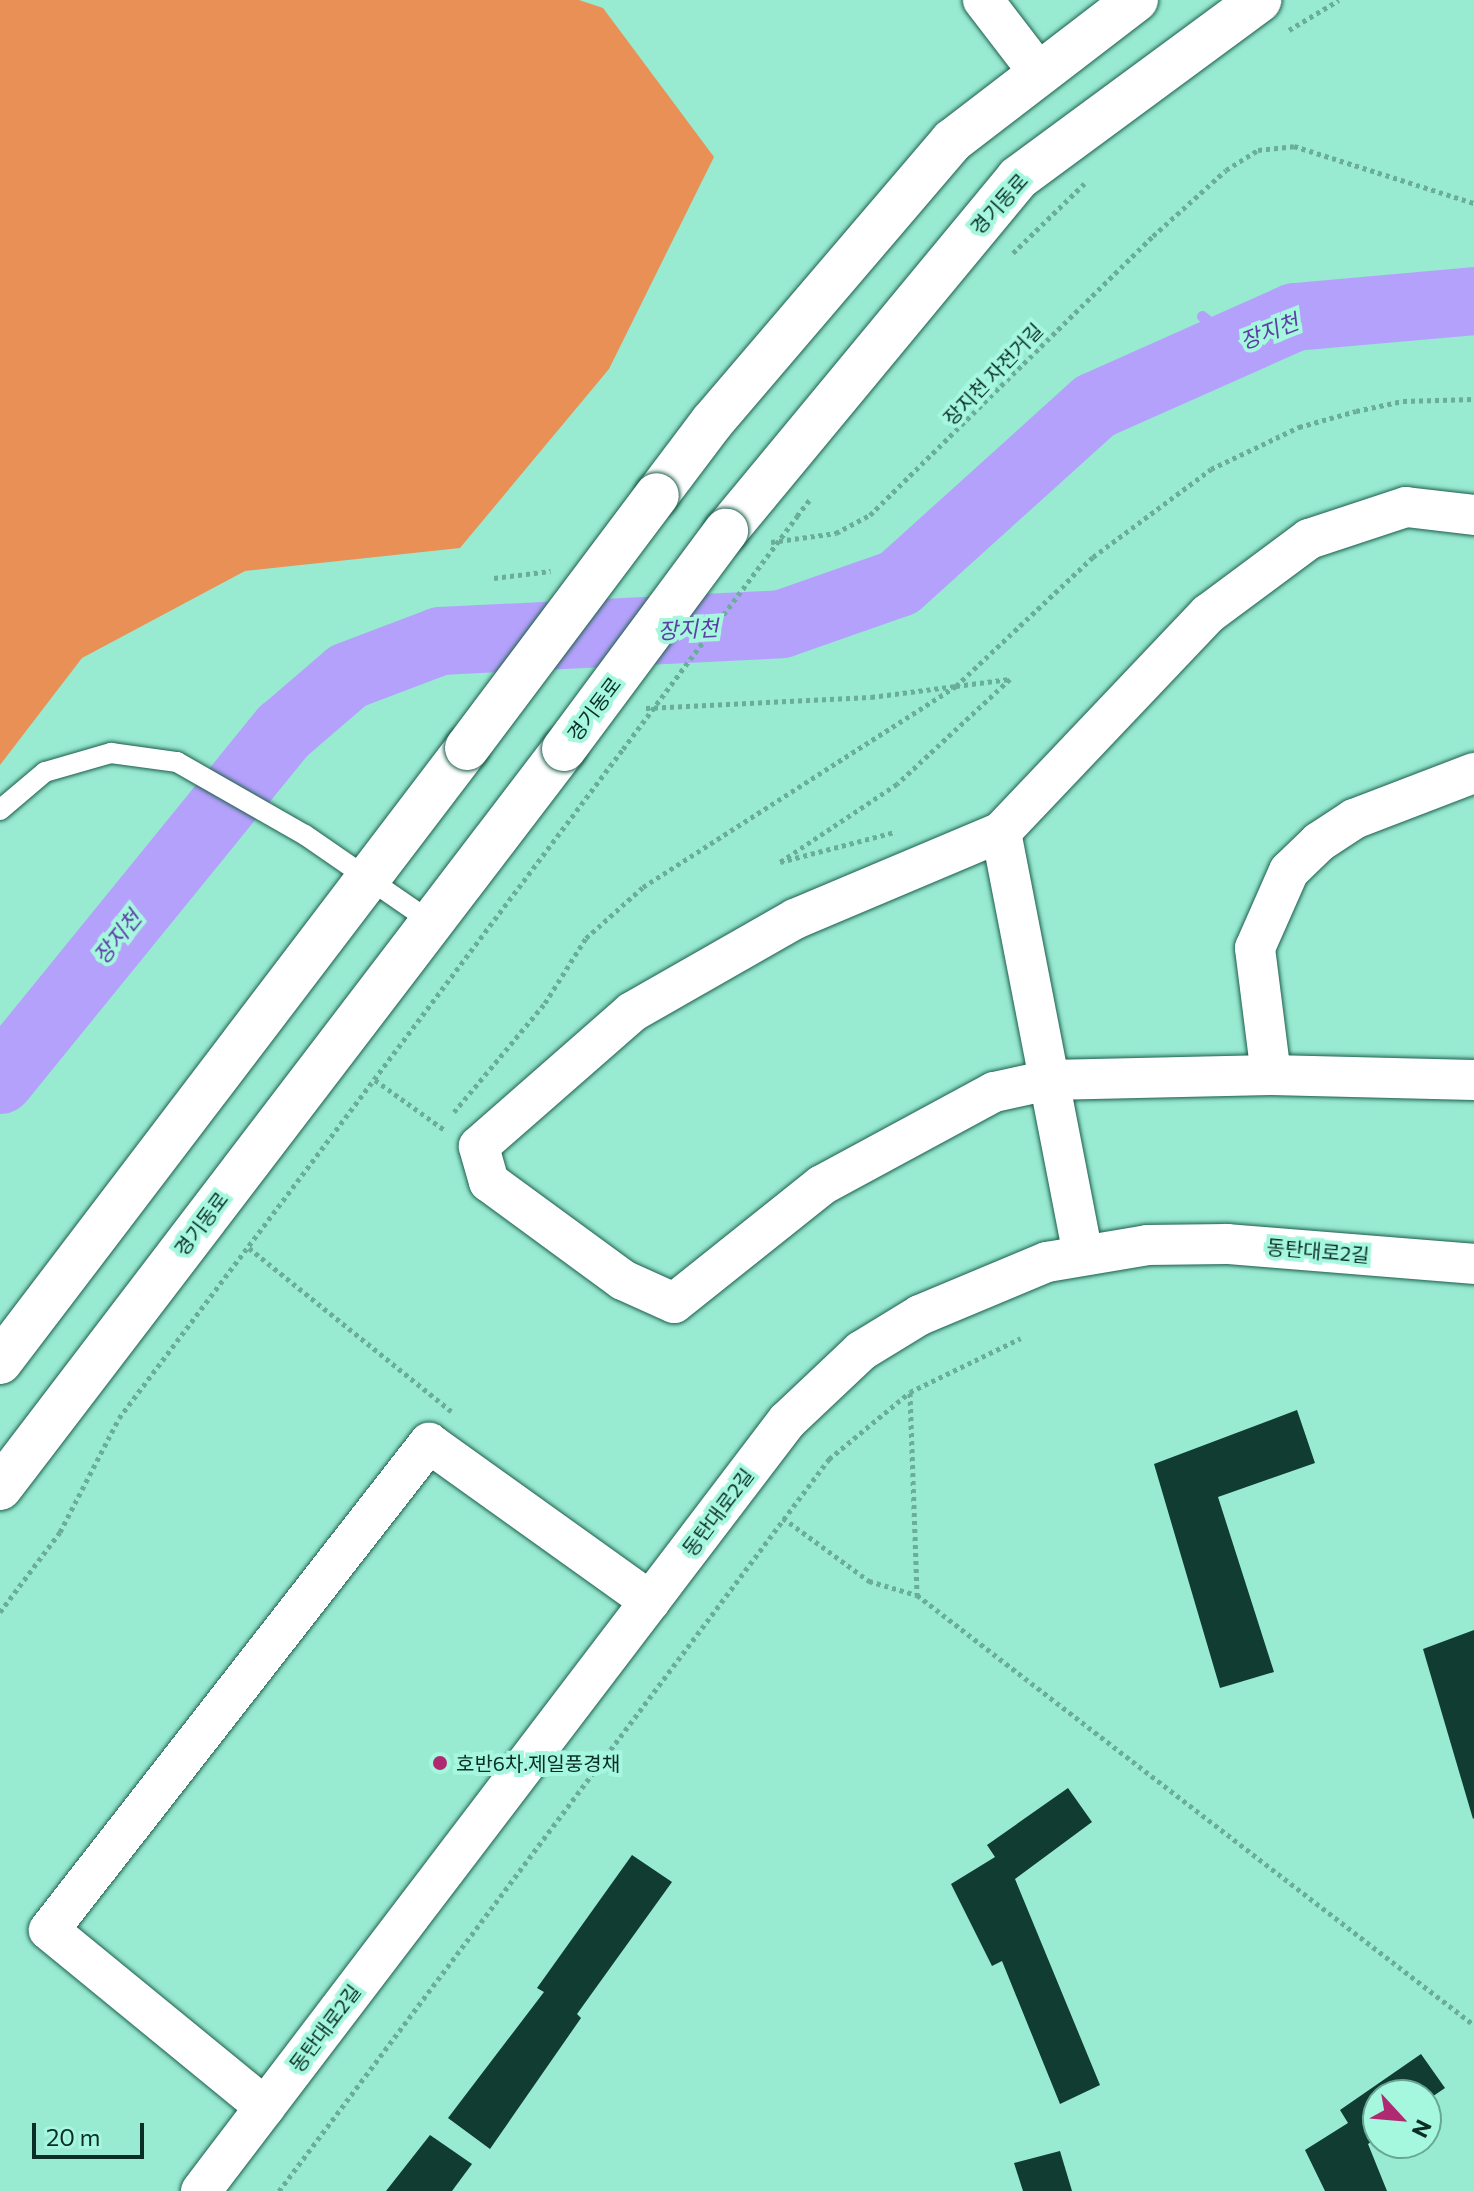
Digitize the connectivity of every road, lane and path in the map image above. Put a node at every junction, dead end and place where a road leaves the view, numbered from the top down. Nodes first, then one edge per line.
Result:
1 (983, 0) edge
2 (1136, 0) edge
3 (1339, 0) edge
4 (1272, 16) edge
5 (1039, 73) junction
6 (1093, 176) dead end
7 (1474, 203) edge
8 (1009, 257) dead end
9 (1474, 399) edge
10 (814, 493) dead end
11 (1474, 515) edge
12 (742, 537) junction
13 (556, 570) dead end
14 (494, 578) dead end
15 (956, 686) junction
16 (630, 709) dead end
17 (1474, 773) edge
18 (0, 810) edge
19 (897, 831) dead end
20 (1001, 832) junction
21 (371, 879) junction
22 (431, 922) junction
23 (1271, 1075) junction
24 (375, 1080) junction
25 (1049, 1080) junction
26 (1474, 1080) edge
27 (249, 1248) junction
28 (1083, 1255) junction
29 (1474, 1264) edge
30 (1021, 1338) dead end
31 (0, 1362) edge
32 (910, 1392) junction
33 (429, 1443) junction
34 (0, 1488) edge
35 (783, 1518) junction
36 (917, 1595) junction
37 (650, 1601) junction
38 (0, 1612) edge
39 (1474, 2025) edge
40 (265, 2107) junction
41 (201, 2191) edge
42 (279, 2191) edge

1 - 5 street
2 - 5 main road
3 - 4 path
4 - 12 main road, 경기동로
5 - 21 main road, bridge
6 - 8 path
7 - 12 path, 장지천 자전거길
9 - 15 path
10 - 24 path, bridge
11 - 20 street
12 - 22 main road, 경기동로, bridge
13 - 14 path
15 - 16 path
15 - 19 path
15 - 24 path
17 - 23 street
18 - 21 lane
20 - 25 street
20 - 25 street
21 - 22 lane
21 - 31 main road
22 - 34 main road, 경기동로
23 - 25 street
23 - 26 street
24 - 27 path
25 - 28 street
27 - 33 path
27 - 38 path
28 - 29 street, 동탄대로2길
28 - 37 street, 동탄대로2길
30 - 32 path
32 - 35 path
32 - 36 path
33 - 37 street
33 - 40 street
35 - 36 path
35 - 42 path
36 - 39 path
37 - 40 street, 동탄대로2길
40 - 41 street, 동탄대로2길

